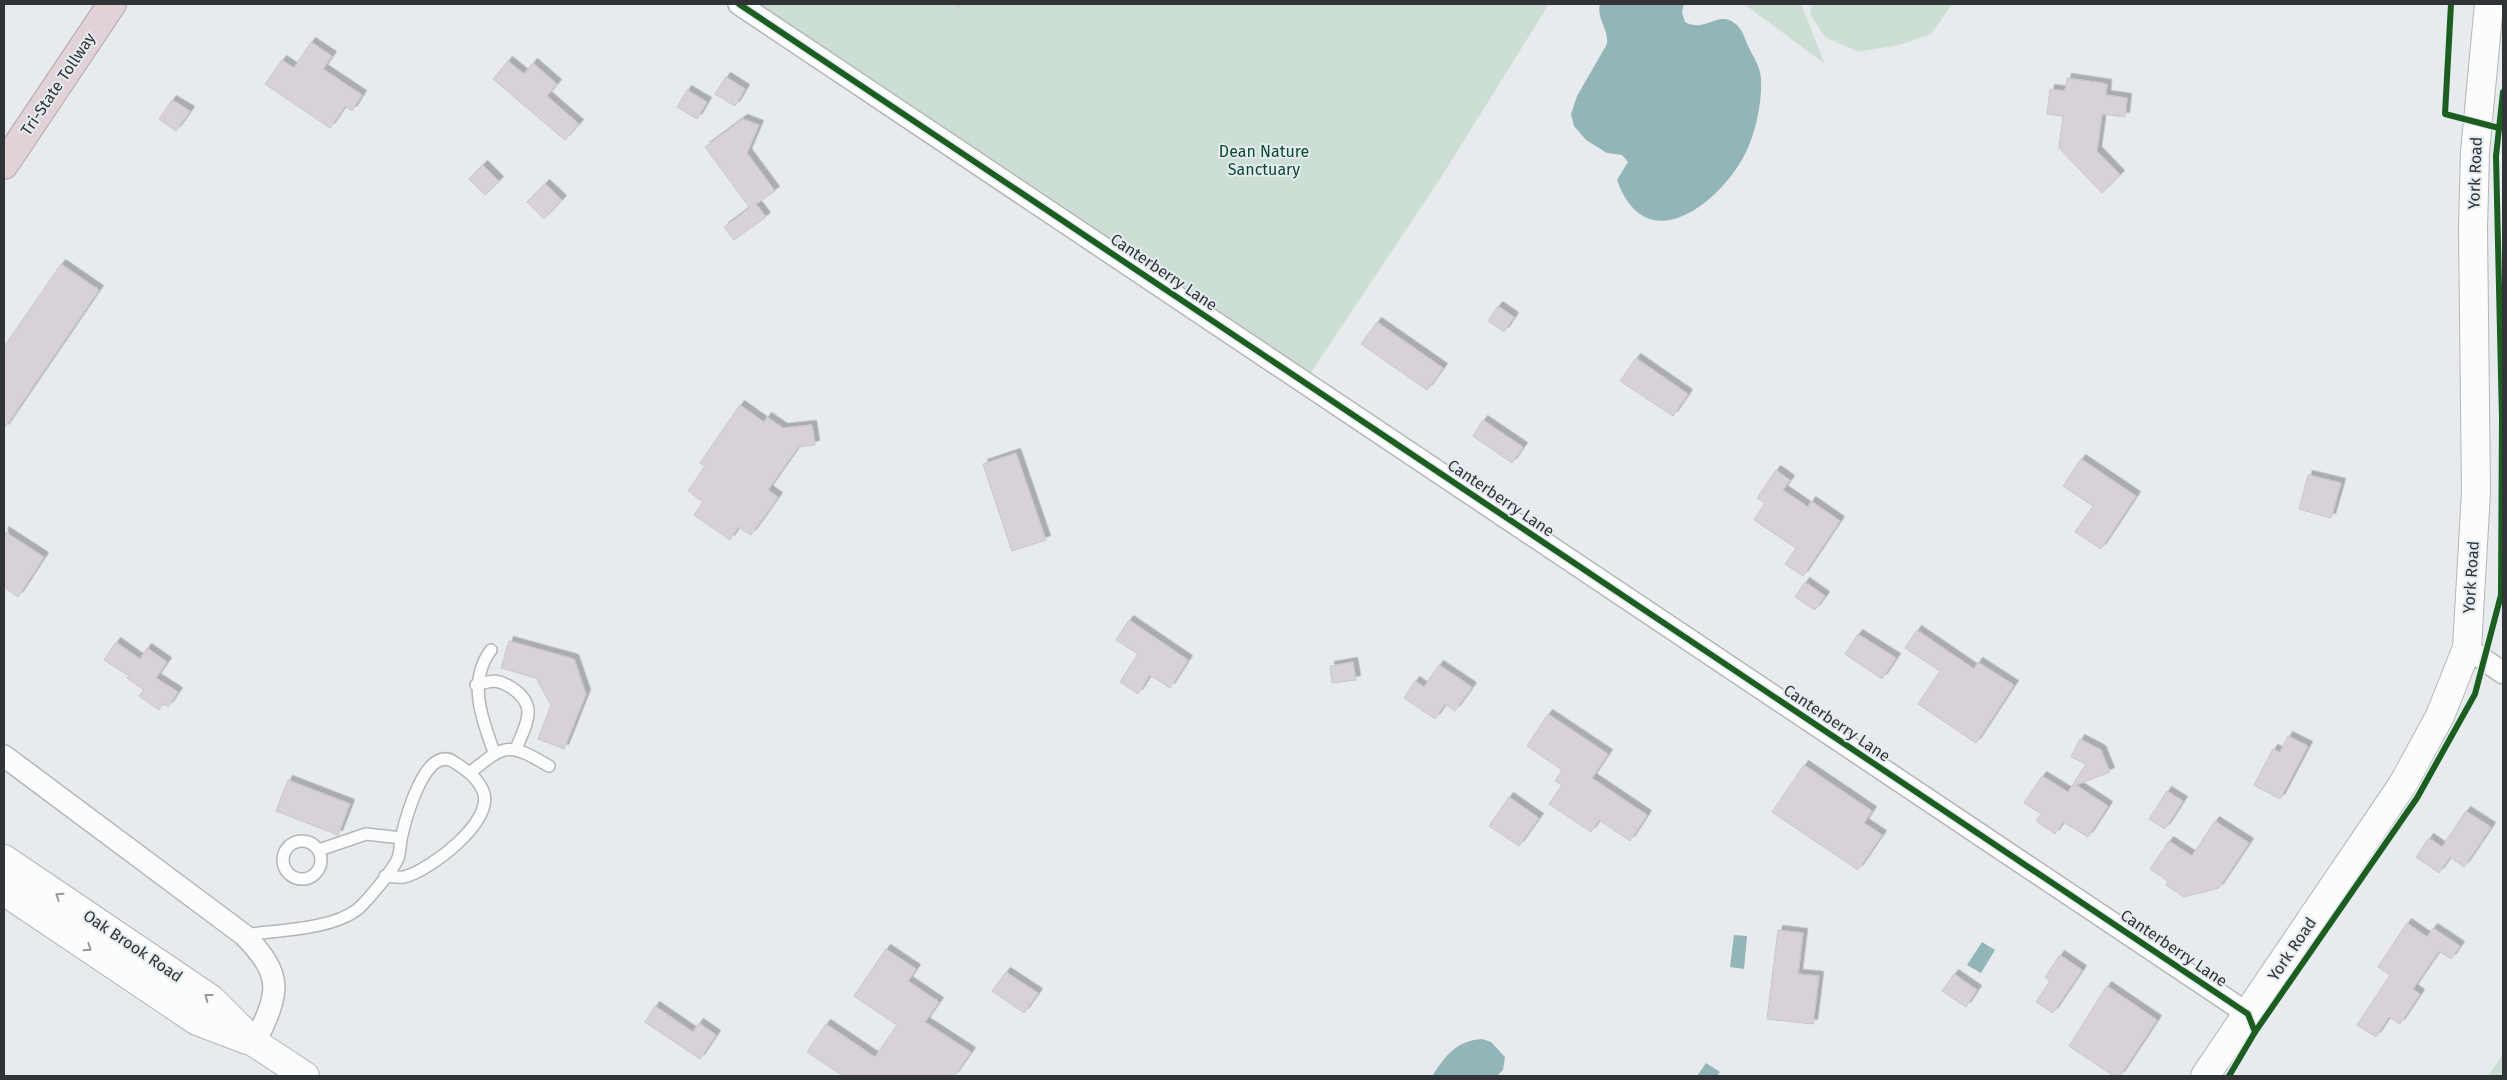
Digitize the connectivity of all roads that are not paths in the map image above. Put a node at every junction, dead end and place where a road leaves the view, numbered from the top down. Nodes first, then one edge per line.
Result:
1 (112, 4) edge
2 (739, 4) edge
3 (2489, 4) edge
4 (4, 165) edge
5 (2467, 648) junction
6 (491, 650) dead end
7 (2503, 673) edge
8 (476, 685) junction
9 (516, 748) junction
10 (494, 752) junction
11 (4, 756) edge
12 (549, 766) dead end
13 (471, 772) junction
14 (401, 838) junction
15 (319, 850) dead end
16 (4, 859) edge
17 (385, 876) junction
18 (4, 891) edge
19 (244, 935) junction
20 (2248, 1014) junction
21 (255, 1043) junction
22 (305, 1076) edge
23 (2205, 1076) edge

1 - 4 highway, Tri-State Tollway
2 - 20 street, Canterberry Lane
3 - 5 main road, York Road
5 - 7 street
5 - 20 main road, York Road
6 - 8 lane
8 - 9 lane
8 - 10 lane
9 - 10 lane
9 - 12 lane
10 - 13 lane
11 - 19 street
13 - 14 lane
13 - 17 lane
14 - 15 lane
14 - 17 lane
21 -> 16 main road, Oak Brook Road
17 - 19 lane
18 -> 21 main road, Oak Brook Road
19 - 21 street
20 - 23 main road, York Road
21 - 22 main road, Oak Brook Road

